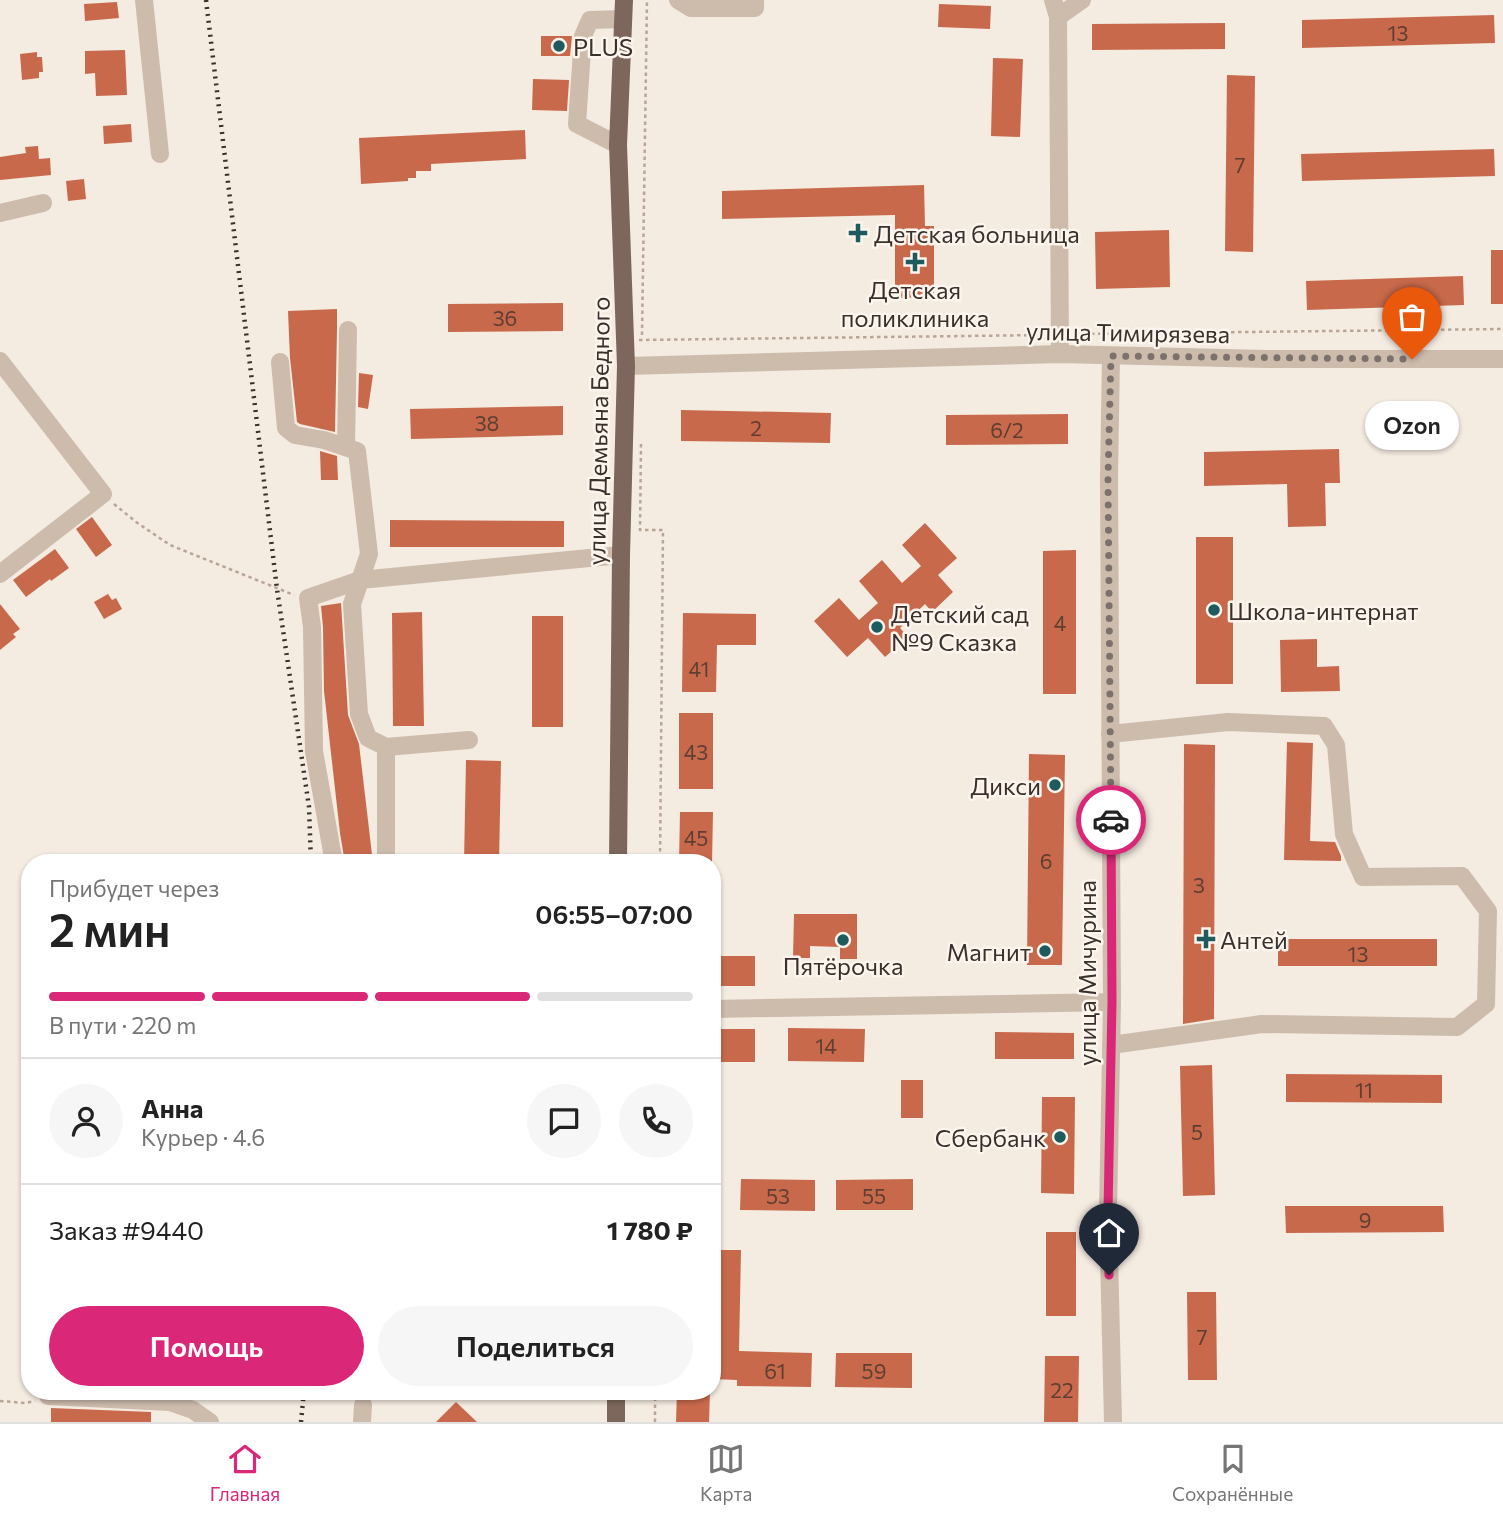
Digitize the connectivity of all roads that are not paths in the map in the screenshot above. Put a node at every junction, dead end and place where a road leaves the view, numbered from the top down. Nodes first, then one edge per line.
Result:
1 (144, 0) edge
2 (624, 0) edge
3 (678, 0) edge
4 (755, 0) edge
5 (1083, 0) edge
6 (1056, 9) edge
7 (623, 19) junction
8 (618, 145) junction
9 (160, 154) dead end
10 (43, 204) dead end
11 (0, 213) edge
12 (348, 330) dead end
13 (1060, 354) junction
14 (1111, 356) junction
15 (1503, 359) edge
16 (0, 361) edge
17 (280, 362) dead end
18 (626, 366) junction
19 (346, 447) junction
20 (621, 555) junction
21 (0, 574) edge
22 (360, 580) junction
23 (1110, 734) junction
24 (469, 740) dead end
25 (386, 747) junction
26 (332, 854) edge
27 (386, 854) edge
28 (618, 854) edge
29 (1112, 1002) junction
30 (721, 1009) edge
31 (1111, 1045) junction
32 (173, 1400) edge
33 (616, 1400) edge
34 (210, 1422) edge
35 (616, 1422) edge
36 (1113, 1422) edge

1 - 9 street
2 - 7 main road, улица Демьяна Бедного
3 - 4 street
5 - 6 street
6 - 13 street
7 - 8 main road, улица Демьяна Бедного
7 - 8 street
8 - 18 main road, улица Демьяна Бедного
10 - 11 street
12 - 19 street
13 - 14 street, улица Тимирязева
13 - 18 street, улица Тимирязева
14 - 15 street, улица Тимирязева
14 - 23 street, улица Мичурина
16 - 21 street
17 - 19 street
18 - 20 main road, улица Демьяна Бедного
19 - 22 street
20 - 22 street
20 - 28 main road, улица Демьяна Бедного
22 - 25 street
22 - 26 street
23 - 29 street, улица Мичурина
23 - 31 street
24 - 25 street
25 - 27 street
29 - 30 street
29 - 31 street, улица Мичурина
31 - 36 street, улица Мичурина
32 - 34 street
33 - 35 main road

